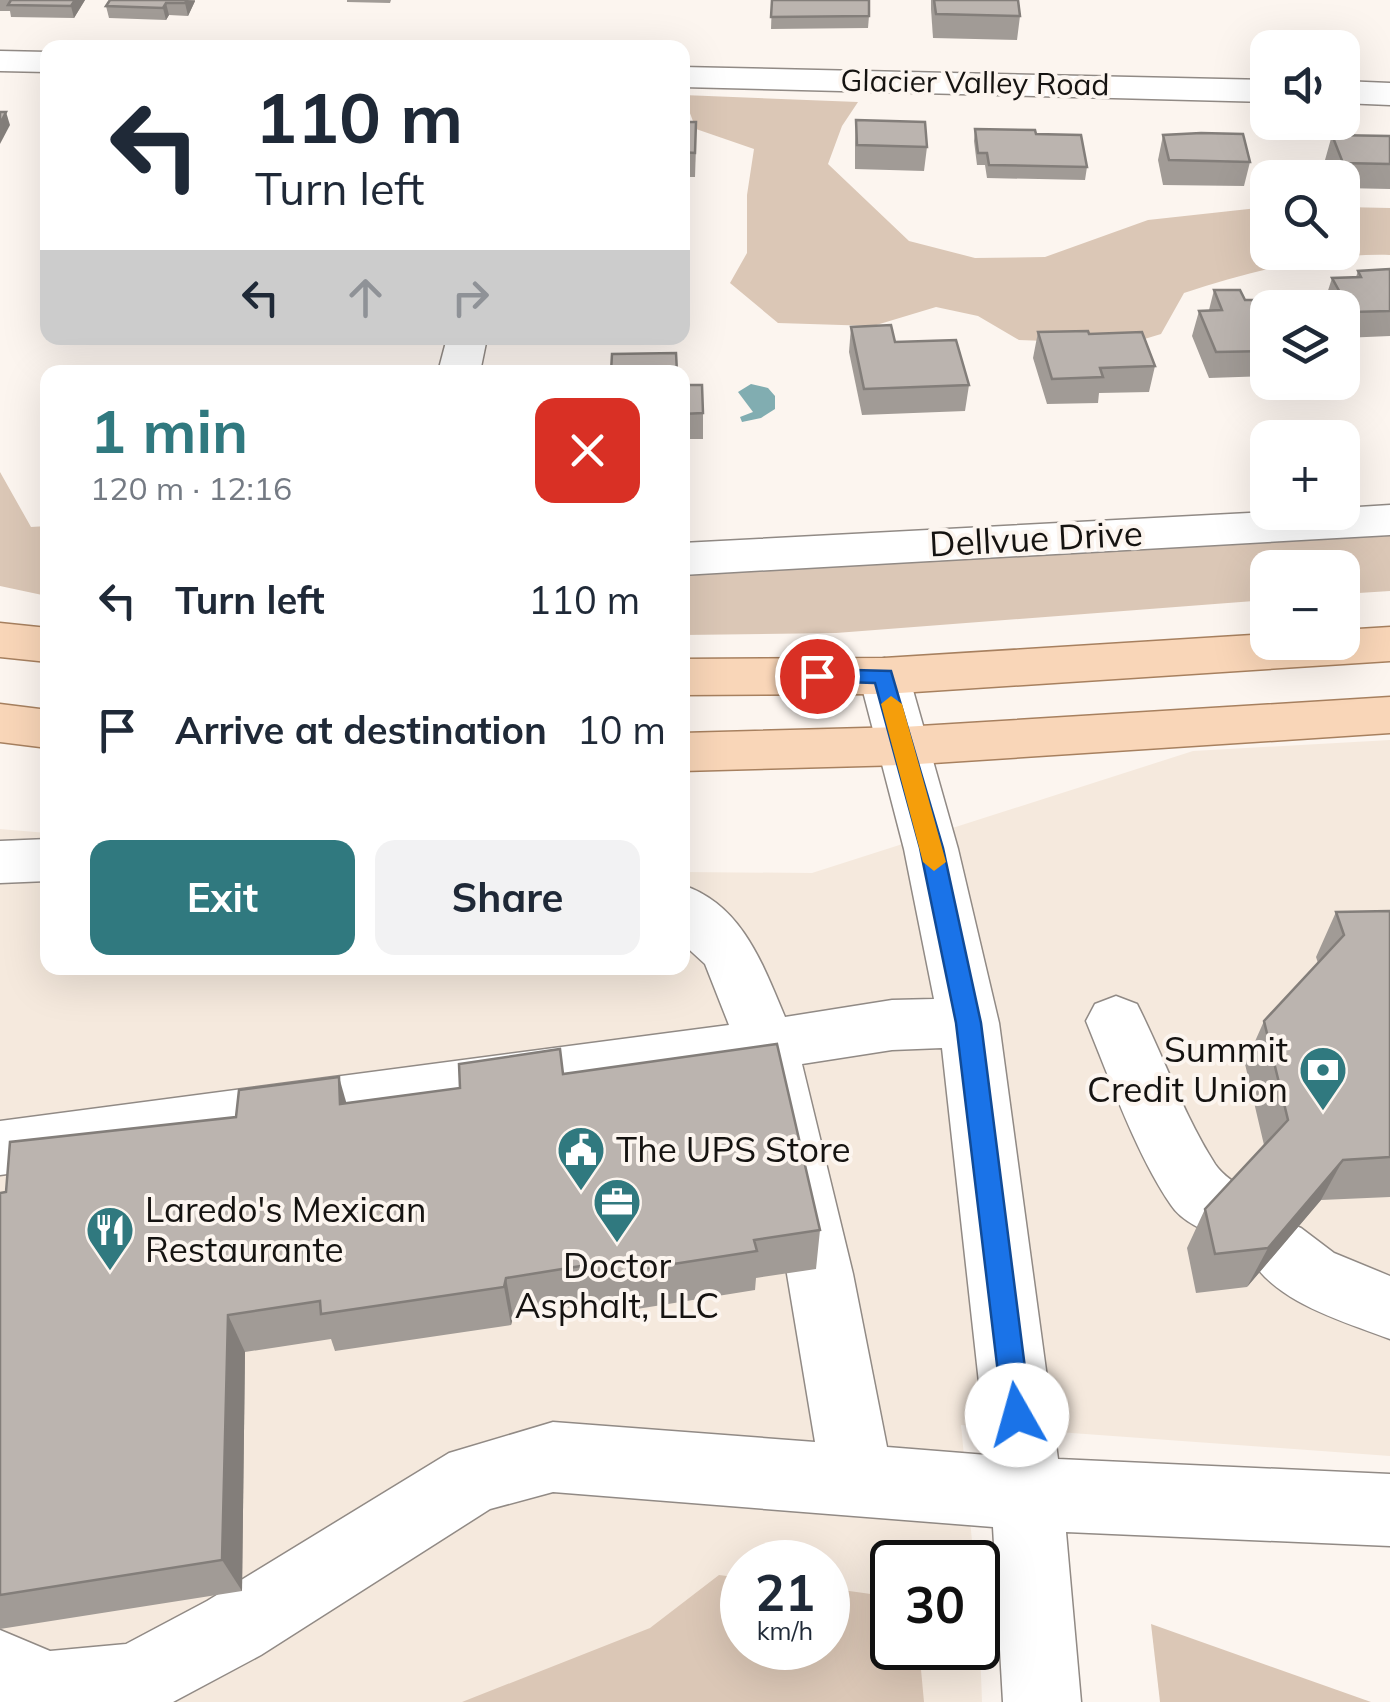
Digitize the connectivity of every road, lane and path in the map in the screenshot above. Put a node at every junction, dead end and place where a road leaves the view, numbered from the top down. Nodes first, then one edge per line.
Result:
1 (0, 61) edge
2 (40, 62) edge
3 (690, 76) edge
4 (1250, 90) edge
5 (1360, 93) edge
6 (1390, 94) edge
7 (1390, 520) edge
8 (690, 559) edge
9 (0, 640) edge
10 (40, 644) edge
11 (1390, 644) edge
12 (884, 676) junction
13 (690, 677) edge
14 (1390, 714) edge
15 (0, 723) edge
16 (40, 728) edge
17 (903, 746) junction
18 (690, 752) edge
19 (40, 860) edge
20 (0, 862) edge
21 (690, 915) edge
22 (1116, 1021) dead end
23 (969, 1023) junction
24 (767, 1046) junction
25 (0, 1148) edge
26 (1223, 1209) edge
27 (1278, 1250) edge
28 (1390, 1308) edge
29 (857, 1478) junction
30 (1027, 1494) junction
31 (1390, 1510) edge
32 (0, 1668) edge
33 (1042, 1702) edge

1 - 2 street
3 - 4 street, Glacier Valley Road
5 - 6 street
7 - 8 street, Dellvue Drive
9 - 10 main road
11 - 12 main road
12 - 13 main road
12 - 17 street
14 - 17 main road
15 - 16 main road
17 - 18 main road
17 - 23 street
19 - 20 street
21 - 24 street
22 - 26 street
23 - 24 street
23 - 30 street
24 - 25 street
24 - 29 street
27 - 28 street
29 - 30 street
29 - 32 street
30 - 31 street
30 - 33 street

